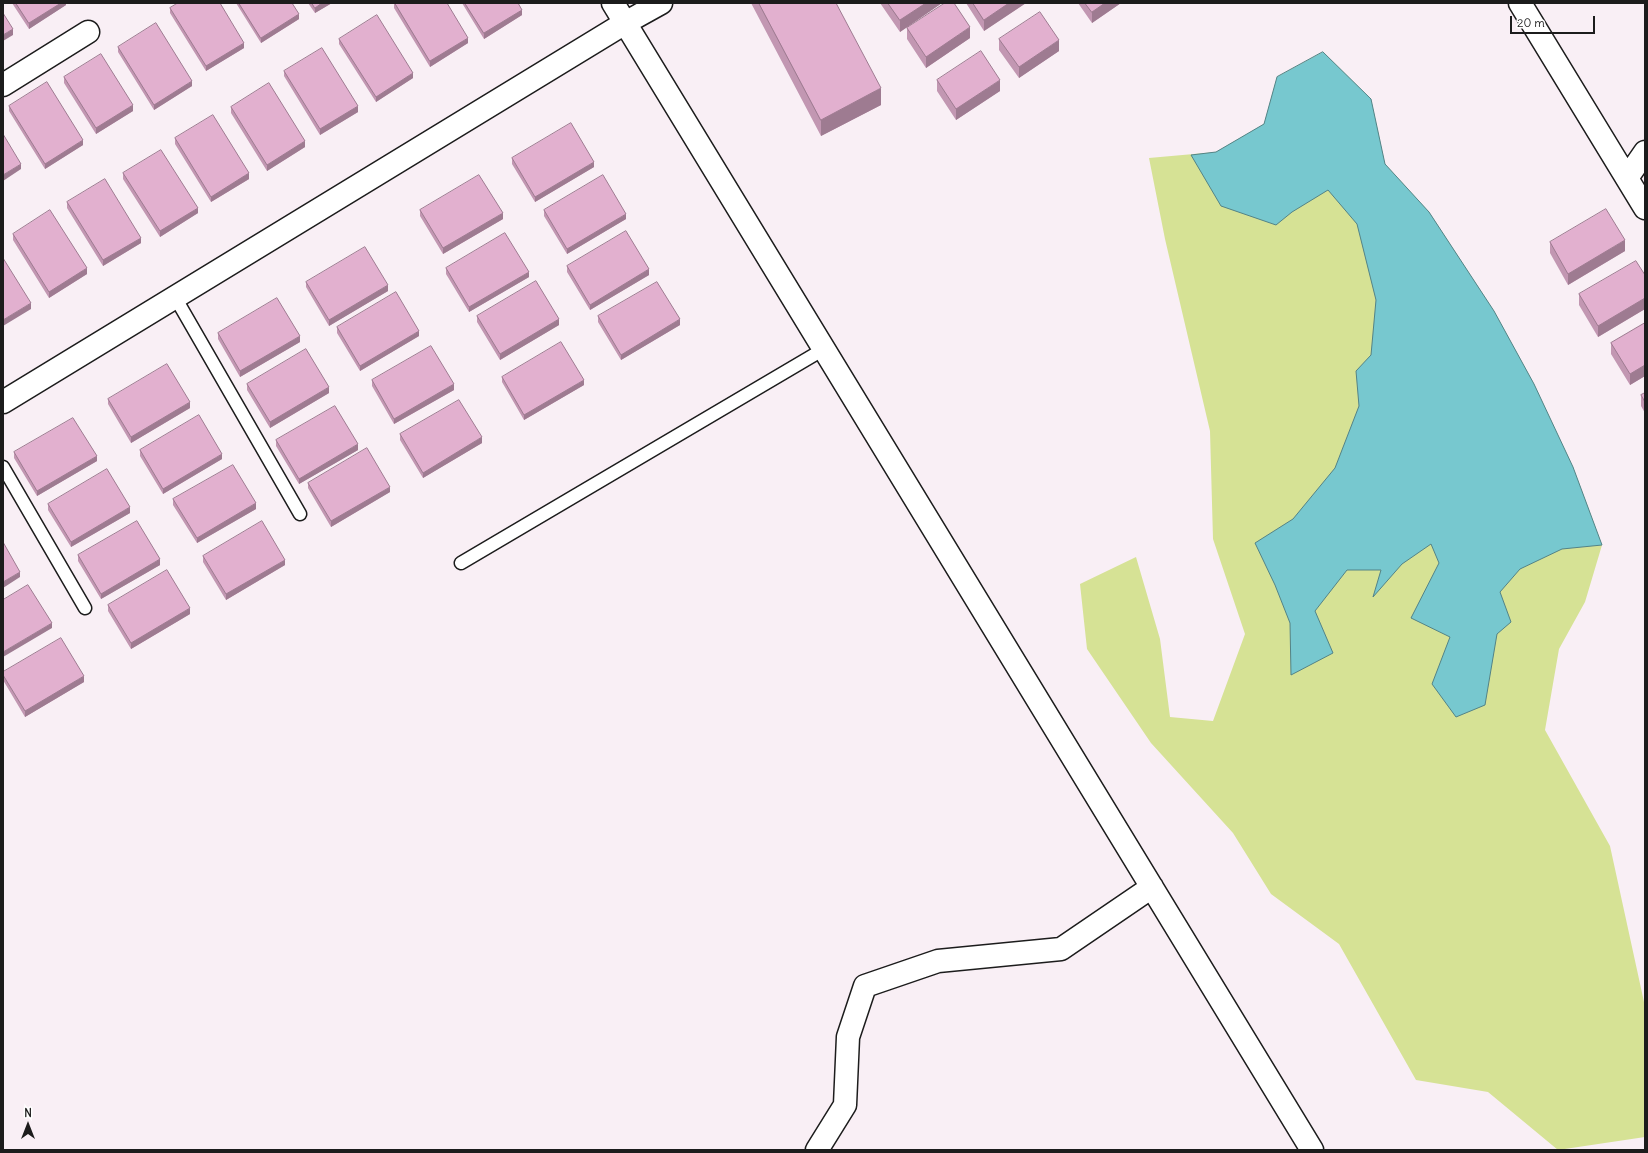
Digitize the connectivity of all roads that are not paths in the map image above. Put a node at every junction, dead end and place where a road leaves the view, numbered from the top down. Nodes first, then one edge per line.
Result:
1 (613, 3) edge
2 (661, 3) edge
3 (1520, 3) edge
4 (625, 23) junction
5 (88, 32) dead end
6 (3, 85) edge
7 (1645, 152) edge
8 (1627, 178) junction
9 (1645, 208) edge
10 (175, 297) junction
11 (824, 349) junction
12 (3, 402) edge
13 (3, 467) edge
14 (300, 514) dead end
15 (461, 563) dead end
16 (85, 608) dead end
17 (1152, 887) junction
18 (817, 1150) edge
19 (1312, 1150) edge

1 - 4 street
2 - 4 street
3 - 8 street
4 - 10 street
4 - 11 street
5 - 6 street
7 - 8 street
8 - 9 street
10 - 12 street
10 - 14 lane
11 - 15 lane
11 - 17 street
13 - 16 lane
17 - 18 street
17 - 19 street

